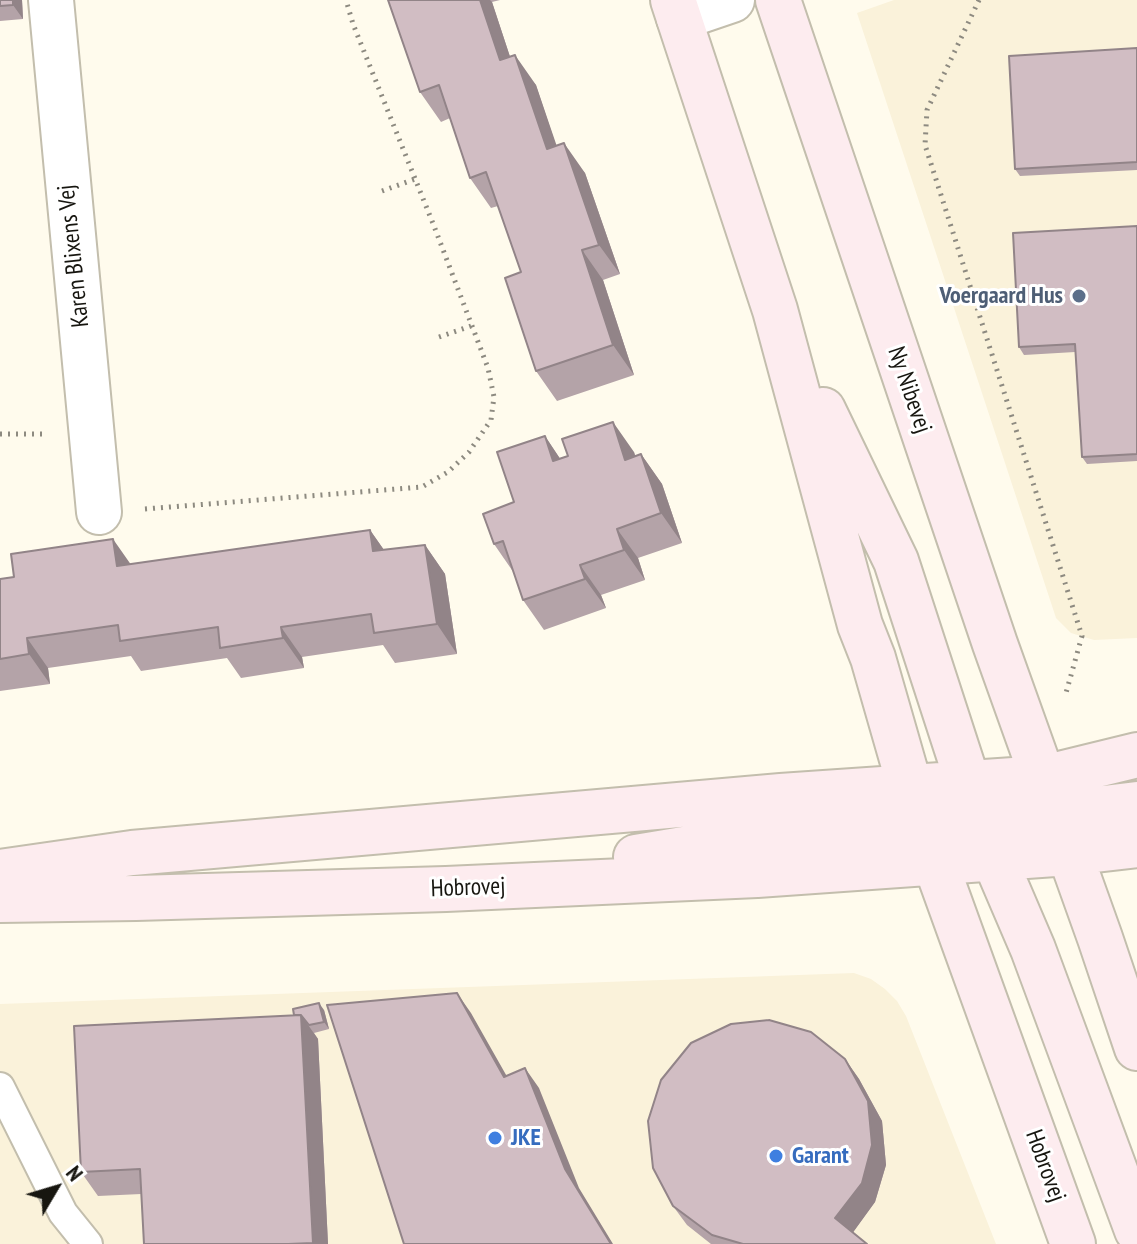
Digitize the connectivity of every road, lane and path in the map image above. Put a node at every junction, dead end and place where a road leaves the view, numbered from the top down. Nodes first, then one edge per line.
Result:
1 (51, 0) edge
2 (346, 0) edge
3 (732, 0) edge
4 (778, 0) edge
5 (979, 0) edge
6 (676, 9) edge
7 (415, 179) junction
8 (382, 191) dead end
9 (775, 310) junction
10 (471, 326) junction
11 (439, 337) dead end
12 (99, 512) joint
13 (1062, 707) dead end
14 (1137, 755) edge
15 (1137, 804) edge
16 (1056, 815) junction
17 (962, 822) junction
18 (1137, 845) edge
19 (0, 872) edge
20 (0, 900) edge
21 (1137, 1048) edge
22 (0, 1087) edge
23 (1137, 1230) edge
24 (88, 1244) edge
25 (1073, 1244) edge

1 - 12 street, Karen Blixens Vej
2 - 7 path
3 - 6 street
4 - 16 main road, Ny Nibevej
5 - 13 path
6 - 9 main road
7 - 8 path
7 - 10 path
9 - 17 main road
9 - 17 main road
10 - 11 path
10 - 12 path
14 - 16 main road
15 - 16 main road
16 - 17 main road
16 - 17 main road
16 - 18 main road
16 - 21 main road
17 - 19 main road
17 - 20 main road, Hobrovej
17 - 23 main road
17 - 25 main road, Hobrovej
22 - 24 lane

